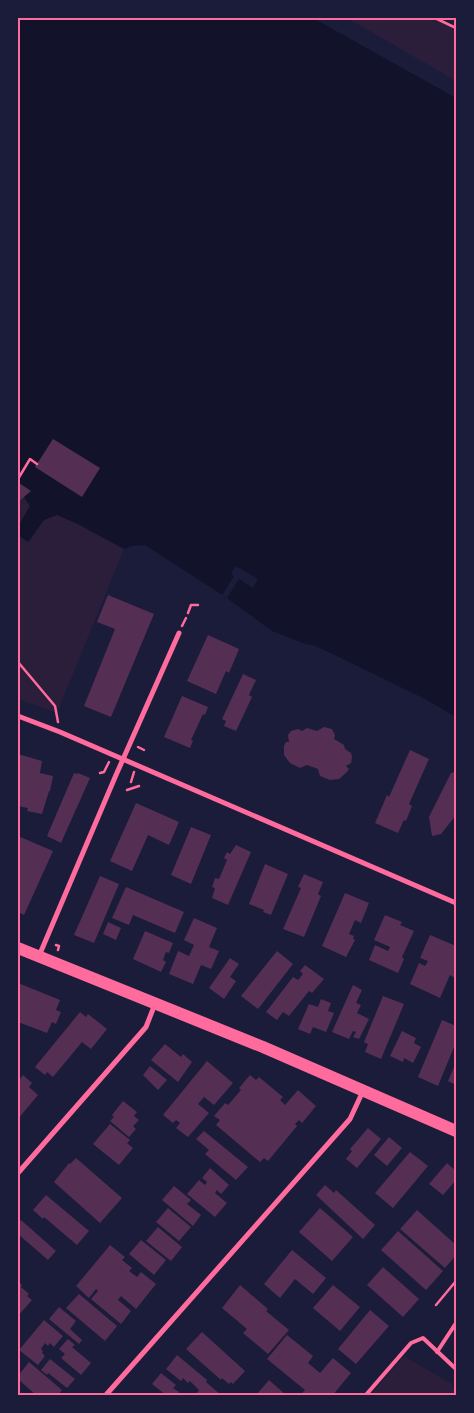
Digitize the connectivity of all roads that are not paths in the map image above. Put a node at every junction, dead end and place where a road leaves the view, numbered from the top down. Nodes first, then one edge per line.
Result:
1 (179, 633) dead end
2 (18, 716) edge
3 (123, 759) junction
4 (456, 903) edge
5 (18, 948) edge
6 (39, 956) junction
7 (156, 1004) junction
8 (364, 1090) junction
9 (456, 1131) edge
10 (18, 1174) edge
11 (456, 1323) edge
12 (438, 1352) junction
13 (456, 1369) edge
14 (105, 1396) edge
15 (365, 1396) edge

1 - 3 street
2 - 3 street
3 - 4 street
3 - 6 street
5 - 6 main road
6 - 7 main road
7 - 8 main road
7 - 10 street
8 - 9 main road
8 - 14 street
11 - 12 lane
12 - 13 lane
12 - 15 lane

